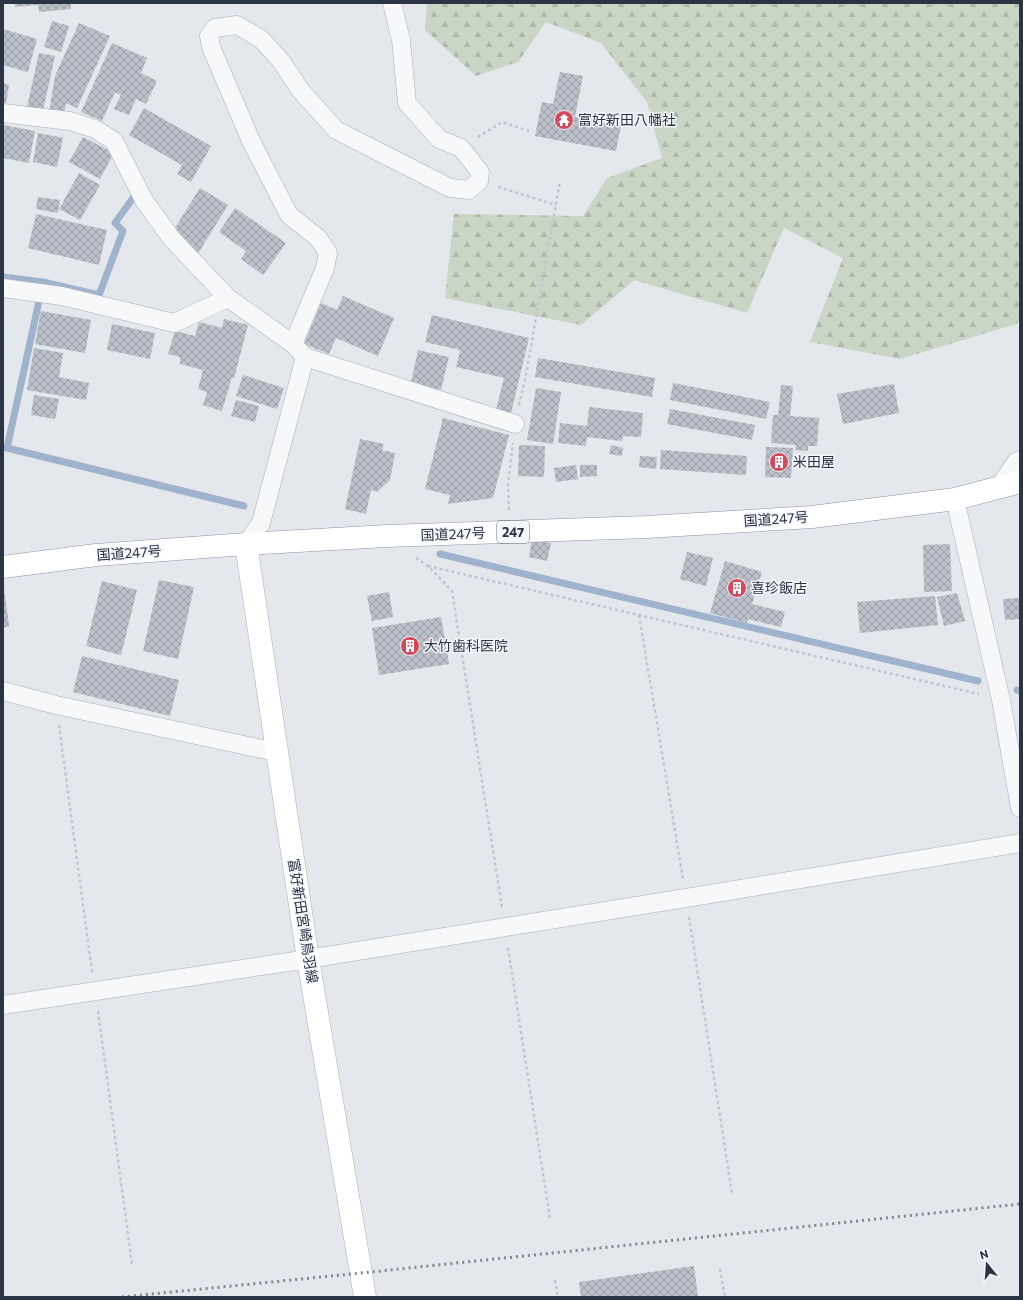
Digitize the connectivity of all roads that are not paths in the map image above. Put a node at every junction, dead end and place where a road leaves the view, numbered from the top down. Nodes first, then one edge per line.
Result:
1 (392, 3) edge
2 (3, 113) edge
3 (3, 288) edge
4 (228, 298) junction
5 (299, 350) junction
6 (515, 424) road end
7 (1020, 460) edge
8 (1020, 482) edge
9 (998, 488) junction
10 (955, 499) junction
11 (246, 544) junction
12 (3, 567) edge
13 (3, 691) edge
14 (276, 752) junction
15 (1020, 808) edge
16 (1020, 842) edge
17 (308, 959) junction
18 (3, 1005) edge
19 (366, 1297) edge

1 - 5 street
2 - 4 street
3 - 4 street
4 - 5 street
5 - 6 street
5 - 11 street
7 - 9 street
8 - 9 main road, 国道247号 / 247
9 - 10 main road, 国道247号 / 247
10 - 11 main road, 国道247号 / 247
10 - 15 street
11 - 12 main road, 国道247号 / 247
11 - 14 main road, 富好新田宮崎鳥羽線
13 - 14 street
14 - 17 main road, 富好新田宮崎鳥羽線
16 - 17 street
17 - 18 street
17 - 19 main road, 富好新田宮崎鳥羽線

